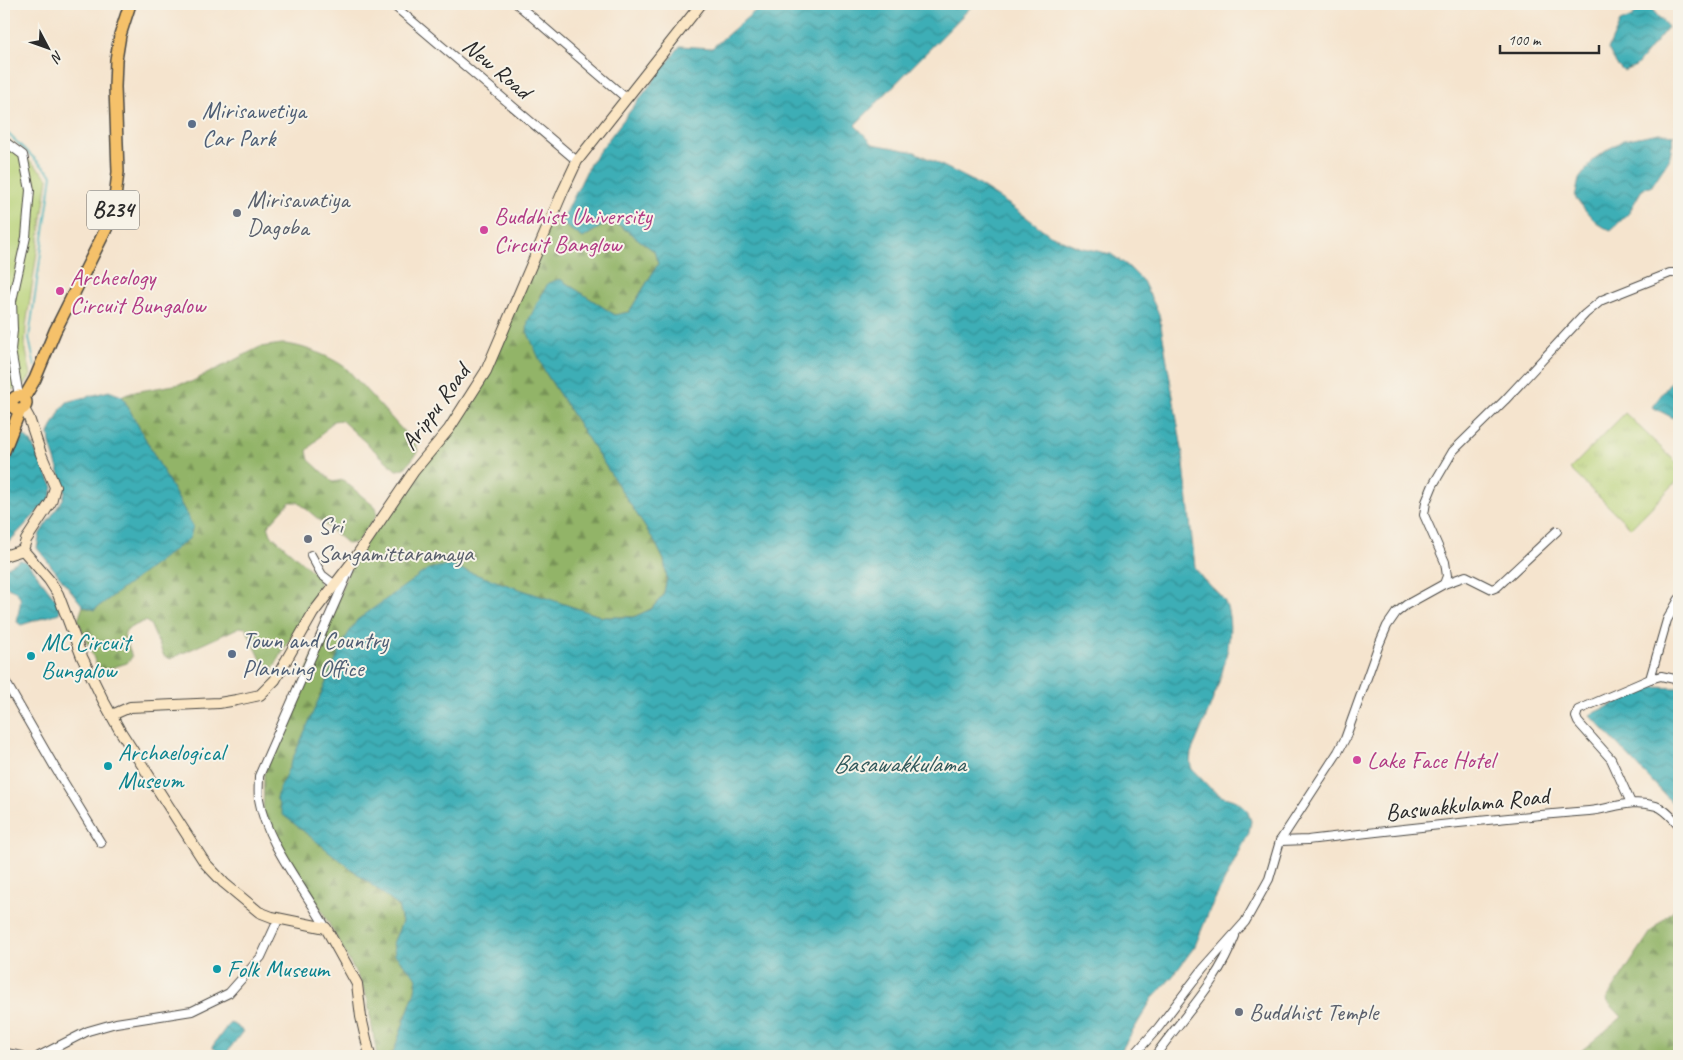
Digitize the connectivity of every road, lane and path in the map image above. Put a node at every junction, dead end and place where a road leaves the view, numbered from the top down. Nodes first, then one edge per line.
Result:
1 (130, 4) edge
2 (392, 4) edge
3 (517, 4) edge
4 (701, 4) edge
5 (626, 98) junction
6 (4, 141) edge
7 (577, 161) junction
8 (1679, 272) edge
9 (4, 318) edge
10 (14, 330) junction
11 (17, 404) edge
12 (4, 451) edge
13 (1557, 531) dead end
14 (23, 550) junction
15 (311, 555) dead end
16 (4, 556) edge
17 (353, 561) junction
18 (1444, 584) junction
19 (335, 585) junction
20 (1679, 600) edge
21 (4, 679) edge
22 (1650, 679) junction
23 (1679, 680) edge
24 (112, 715) junction
25 (1631, 803) junction
26 (1679, 825) edge
27 (1280, 841) junction
28 (101, 843) dead end
29 (279, 918) junction
30 (326, 928) junction
31 (1237, 933) junction
32 (6, 1056) edge
33 (22, 1056) edge
34 (38, 1056) edge
35 (370, 1056) edge
36 (1133, 1056) edge
37 (1154, 1056) edge

1 - 11 main road, B234
2 - 7 street, New Road
3 - 5 street
4 - 5 street, Arippu Road
5 - 7 street, Arippu Road
6 - 10 street
7 - 17 street, Arippu Road
8 - 18 street
9 - 10 street
10 - 11 street
11 - 12 main road, B234
11 - 14 street
13 - 18 street
14 - 16 street
14 - 24 street
15 - 19 street
17 - 19 street, Arippu Road
17 - 30 street
18 - 27 street
19 - 24 street, Arippu Road
20 - 22 street
21 - 28 street
22 - 23 street
22 - 25 street
24 - 29 street
25 - 26 street, Baswakkulama Road
25 - 27 street, Baswakkulama Road
27 - 31 street
29 - 30 street
29 - 34 street
30 - 35 street
31 - 36 street
31 - 37 street
32 - 33 street

